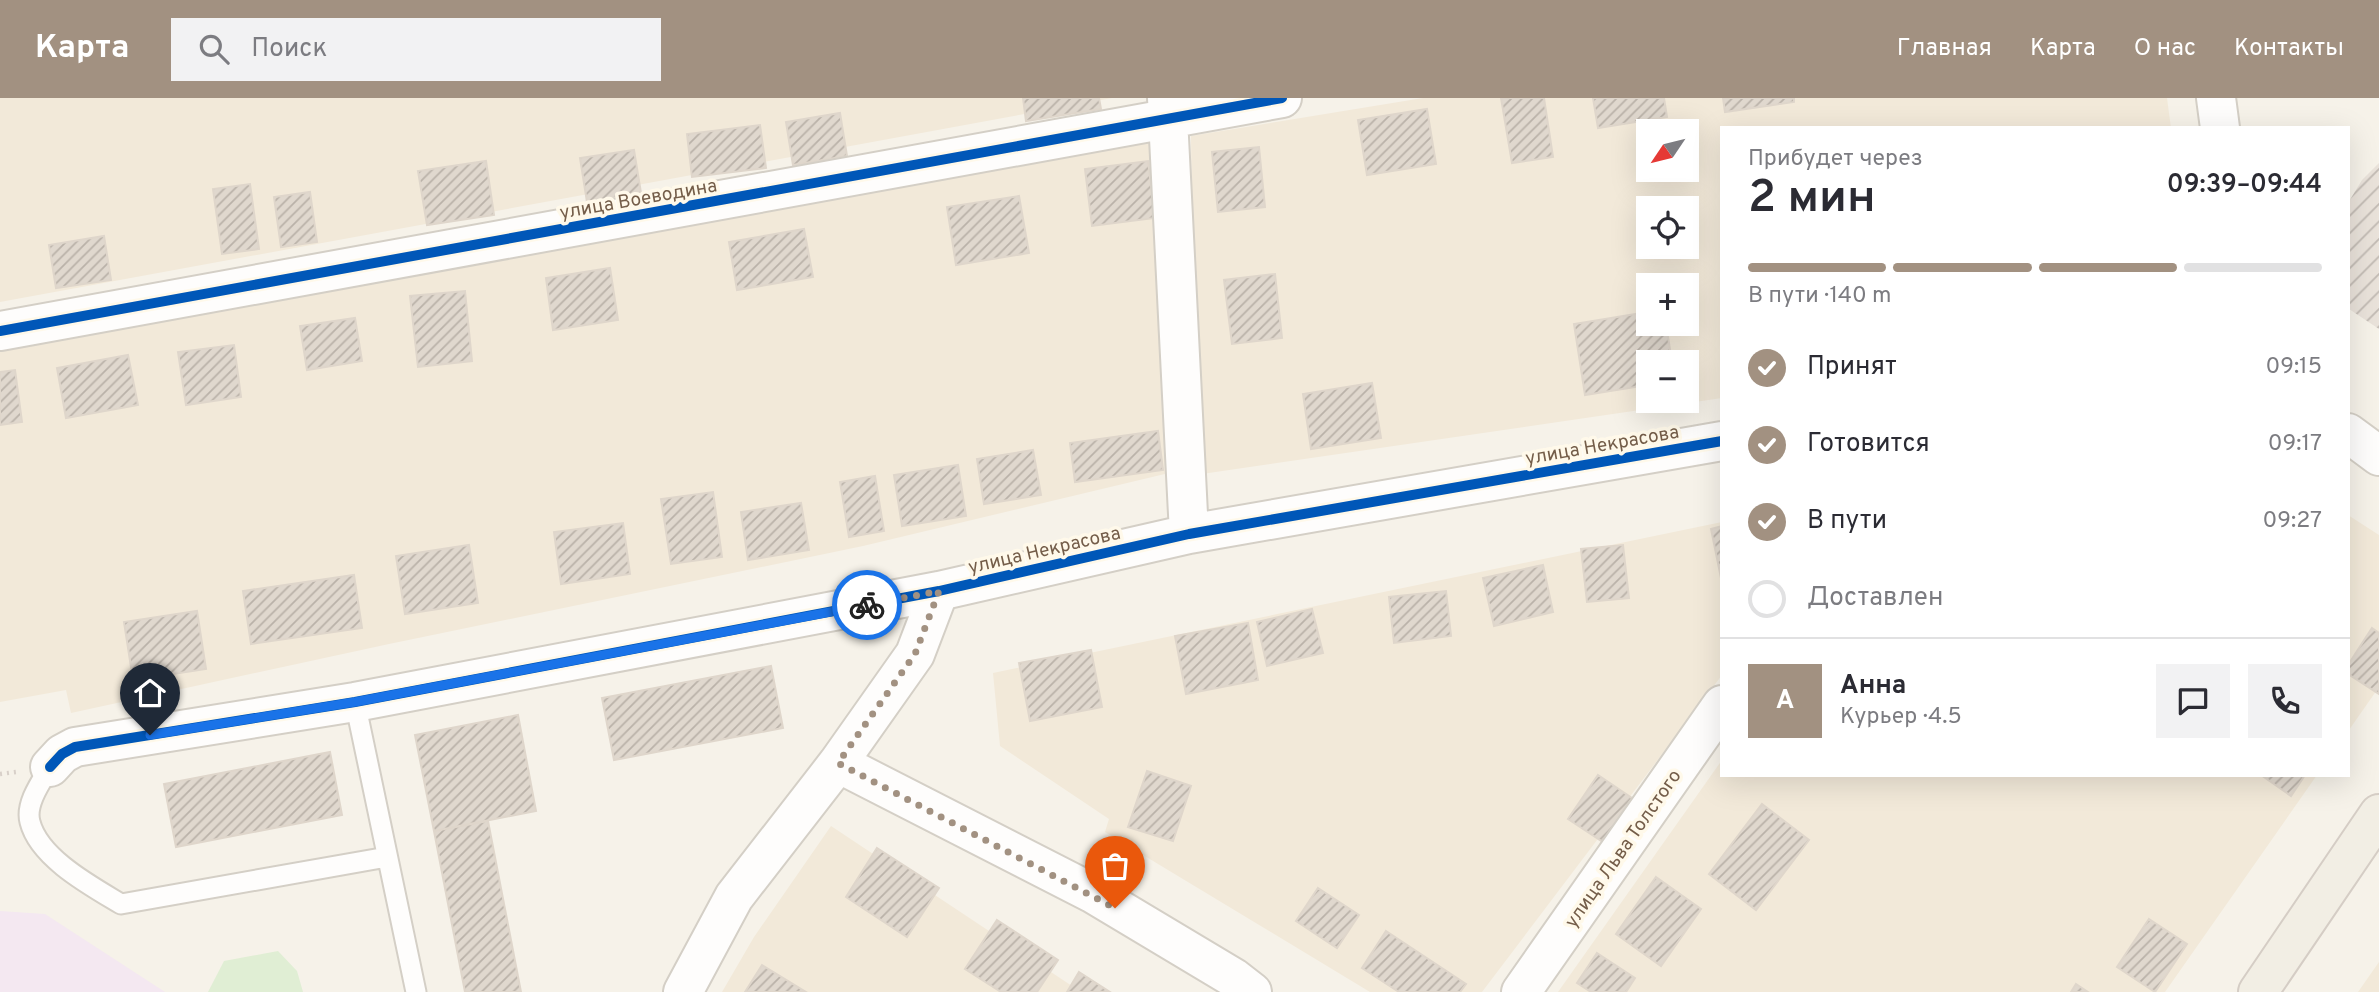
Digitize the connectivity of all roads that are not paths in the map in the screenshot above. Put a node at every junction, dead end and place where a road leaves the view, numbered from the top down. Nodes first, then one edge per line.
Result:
1 (1282, 98) edge
2 (2216, 98) edge
3 (1167, 109) edge
4 (2220, 126) edge
5 (0, 331) edge
6 (2350, 434) edge
7 (1720, 441) edge
8 (2379, 456) edge
9 (1189, 534) junction
10 (939, 591) junction
11 (355, 702) junction
12 (1720, 708) edge
13 (838, 763) junction
14 (50, 767) joint
15 (2379, 814) edge
16 (387, 858) junction
17 (416, 992) edge
18 (683, 992) edge
19 (1252, 992) edge
20 (1521, 992) edge
21 (2258, 992) edge

1 - 3 street, улица Воеводина
2 - 4 street
3 - 5 street, улица Воеводина
3 - 9 street
6 - 8 street
7 - 9 street, улица Некрасова
9 - 10 street, улица Некрасова
10 - 11 street, улица Некрасова
10 - 13 street
11 - 14 street, улица Некрасова
11 - 16 lane
12 - 20 street, улица Льва Толстого
13 - 18 street
13 - 19 street
14 - 16 lane
15 - 21 main road
16 - 17 lane

